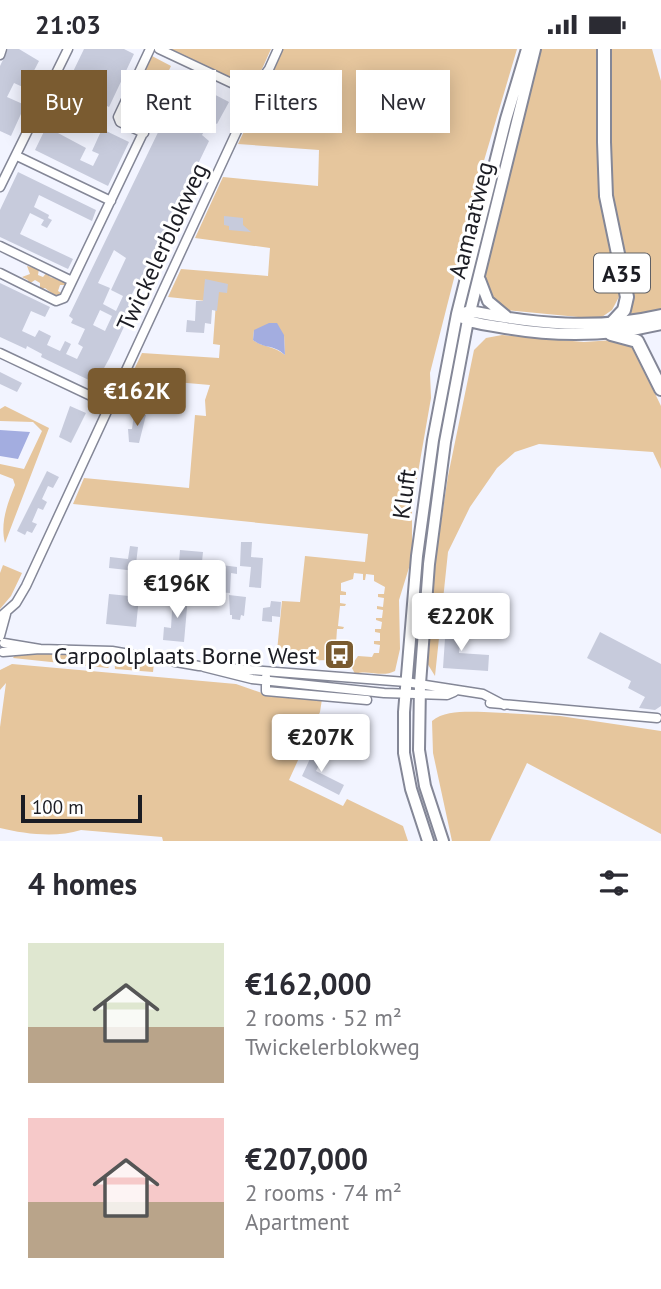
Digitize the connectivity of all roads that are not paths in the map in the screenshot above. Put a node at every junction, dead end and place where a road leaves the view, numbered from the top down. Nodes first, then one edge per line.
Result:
1 (2, 49) edge
2 (68, 49) edge
3 (150, 49) edge
4 (159, 49) edge
5 (278, 49) edge
6 (527, 49) edge
7 (535, 49) edge
8 (604, 49) edge
9 (0, 55) edge
10 (140, 70) edge
11 (268, 70) edge
12 (230, 82) edge
13 (144, 133) edge
14 (236, 133) edge
15 (17, 156) junction
16 (0, 187) edge
17 (111, 201) junction
18 (0, 246) edge
19 (479, 271) junction
20 (0, 273) edge
21 (72, 281) junction
22 (465, 315) junction
23 (661, 315) edge
24 (511, 319) junction
25 (661, 324) edge
26 (612, 328) junction
27 (0, 352) edge
28 (661, 389) edge
29 (110, 405) junction
30 (3, 615) edge
31 (2, 645) edge
32 (199, 666) junction
33 (266, 670) junction
34 (344, 677) junction
35 (266, 680) junction
36 (343, 688) junction
37 (406, 688) junction
38 (420, 690) junction
39 (367, 700) dead end
40 (489, 703) dead end
41 (504, 705) junction
42 (657, 718) dead end
43 (428, 841) edge
44 (443, 841) edge

1 - 9 street
2 - 15 street
3 - 10 street
4 - 12 street
5 - 11 street, Twickelerblokweg
6 - 22 main road, Aamaatweg
7 - 19 main road, Aamaatweg
8 - 26 highway, A35
13 - 17 street
14 - 29 street, Twickelerblokweg
15 - 16 street
15 - 17 street
17 - 21 street
18 - 21 street
19 - 22 main road, Aamaatweg
19 - 24 main road
20 - 21 street
22 - 24 main road
22 - 26 main road
22 - 37 main road, Kluft
22 - 38 main road, Kluft
23 - 26 main road
24 - 26 main road
25 - 26 main road
26 - 28 highway
27 - 29 street
29 - 30 street, Twickelerblokweg
30 - 31 street, Twickelerblokweg
31 - 32 street
32 - 33 street
32 - 35 street
33 - 34 street
33 - 35 street
34 - 36 street
34 - 37 street
35 - 36 street
35 - 39 street
36 - 37 street
37 - 38 street
37 - 43 main road, Kluft
38 - 41 street
38 - 44 main road, Kluft
40 - 41 street
41 - 42 street

